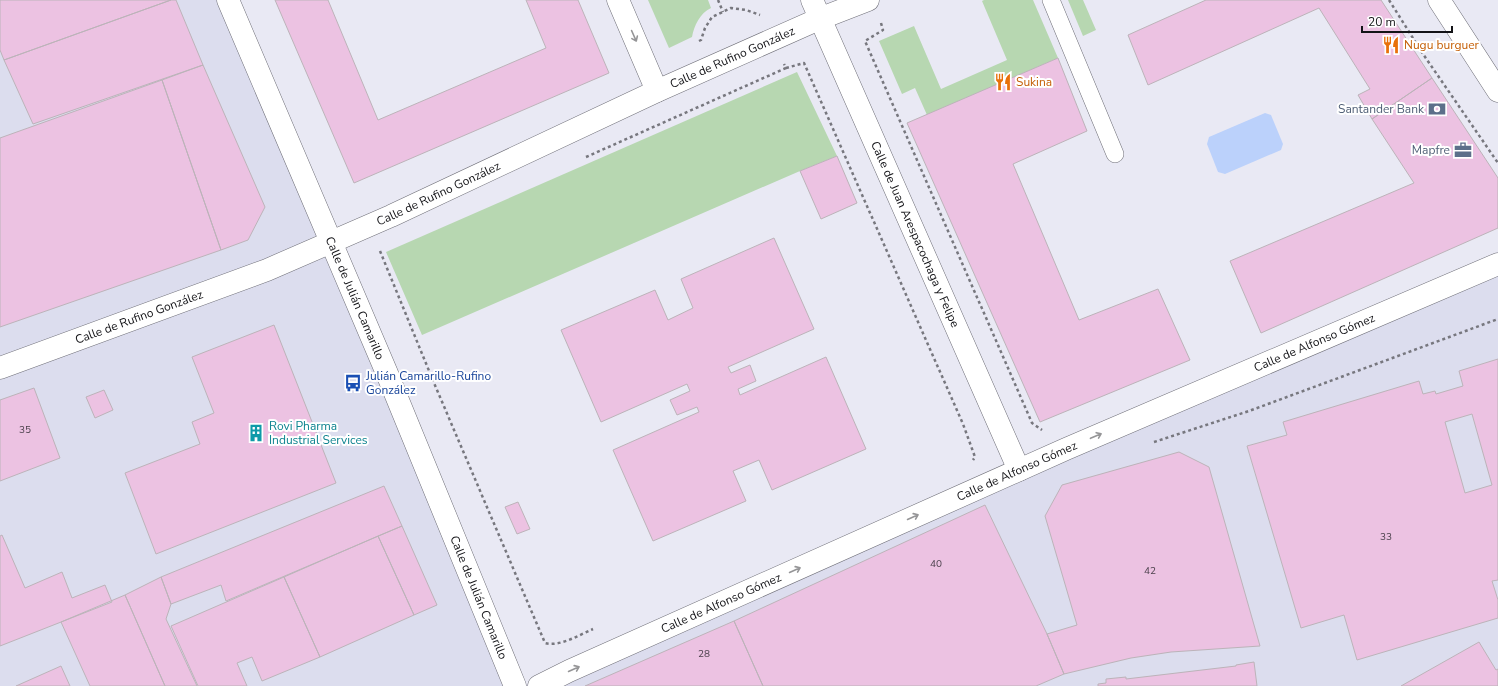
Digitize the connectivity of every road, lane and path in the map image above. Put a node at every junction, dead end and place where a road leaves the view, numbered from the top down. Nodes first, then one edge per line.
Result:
1 (228, 0) edge
2 (618, 0) edge
3 (718, 0) edge
4 (1051, 0) edge
5 (1389, 0) edge
6 (1439, 0) edge
7 (816, 9) edge
8 (874, 9) edge
9 (723, 12) junction
10 (762, 18) dead end
11 (694, 43) dead end
12 (786, 68) dead end
13 (657, 90) junction
14 (1498, 91) edge
15 (668, 121) dead end
16 (1115, 154) dead end
17 (581, 158) dead end
18 (1498, 163) edge
19 (331, 242) junction
20 (378, 246) dead end
21 (1498, 264) edge
22 (1498, 319) edge
23 (0, 368) edge
24 (1023, 401) dead end
25 (1149, 444) dead end
26 (972, 464) dead end
27 (1019, 470) junction
28 (595, 628) dead end
29 (515, 686) edge
30 (539, 686) edge

1 - 19 street, Calle de Julián Camarillo
2 -> 13 street
3 - 9 path
4 - 16 lane
5 - 18 path
6 - 14 street
7 - 8 street, Calle de Rufino González
7 - 13 street, Calle de Rufino González
7 - 27 street, Calle de Juan Arespacochaga y Felipe
8 - 24 path
9 - 10 path
9 - 11 path
12 - 26 path
13 - 19 street, Calle de Rufino González
15 - 17 path
19 - 23 street, Calle de Rufino González
19 - 29 street, Calle de Julián Camarillo
20 - 28 path
27 -> 21 street, Calle de Alfonso Gómez
22 - 25 path
30 -> 27 street, Calle de Alfonso Gómez

